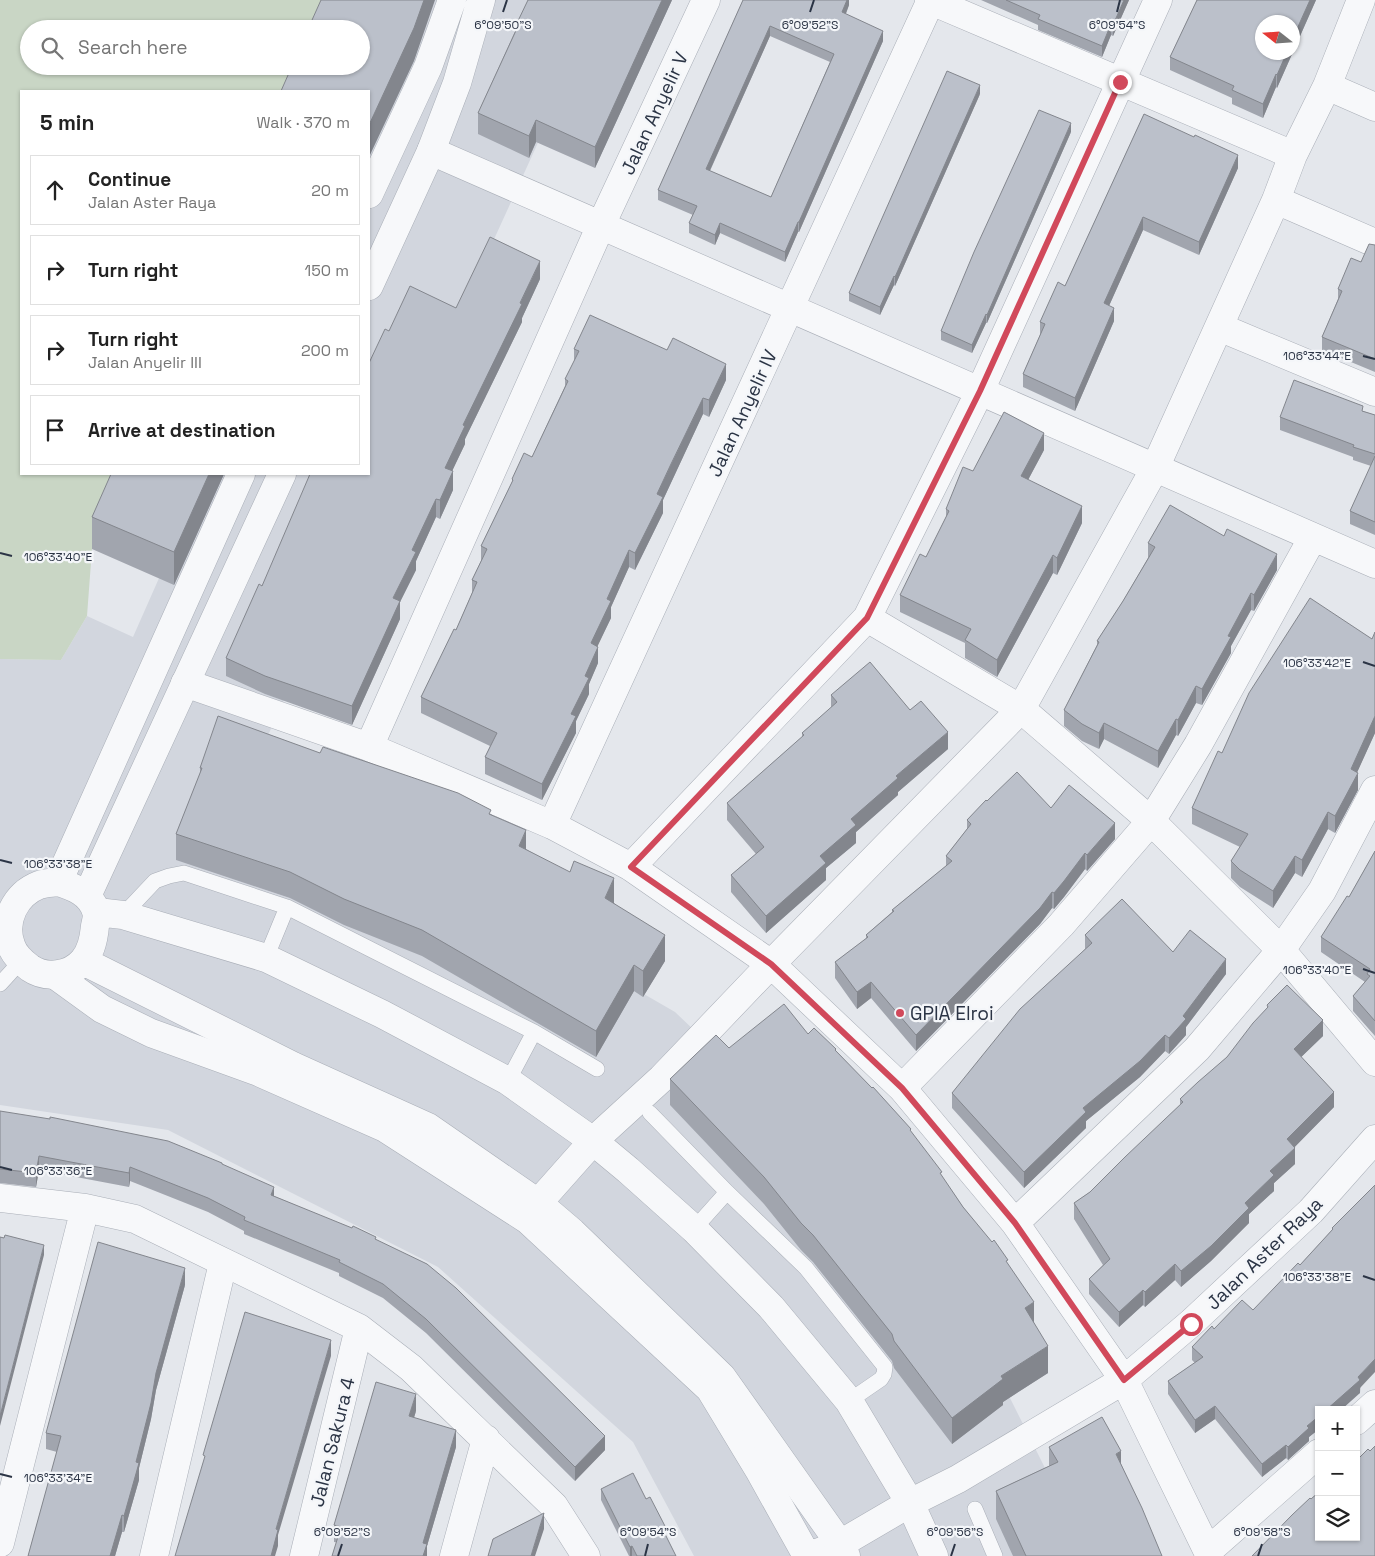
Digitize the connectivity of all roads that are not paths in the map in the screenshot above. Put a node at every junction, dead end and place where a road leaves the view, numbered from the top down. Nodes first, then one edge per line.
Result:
1 (452, 0) edge
2 (481, 0) edge
3 (706, 0) edge
4 (930, 0) edge
5 (1158, 0) edge
6 (1361, 0) edge
7 (428, 67) junction
8 (1120, 82) junction
9 (458, 83) junction
10 (1327, 86) junction
11 (1375, 107) edge
12 (431, 151) junction
13 (1293, 155) junction
14 (370, 192) edge
15 (1276, 200) junction
16 (601, 225) junction
17 (1375, 243) edge
18 (370, 284) edge
19 (790, 308) junction
20 (1219, 327) junction
21 (980, 391) junction
22 (1375, 392) edge
23 (1155, 468) junction
24 (241, 475) edge
25 (282, 475) edge
26 (1313, 537) junction
27 (1375, 564) edge
28 (867, 618) junction
29 (185, 683) junction
30 (1021, 709) junction
31 (369, 747) junction
32 (1375, 790) edge
33 (1151, 821) junction
34 (552, 825) junction
35 (631, 867) junction
36 (58, 882) junction
37 (13, 892) edge
38 (92, 904) junction
39 (286, 907) junction
40 (123, 915) junction
41 (10, 950) edge
42 (1281, 950) junction
43 (266, 958) junction
44 (83, 961) junction
45 (771, 964) junction
46 (55, 975) junction
47 (0, 984) edge
48 (534, 1032) junction
49 (1375, 1062) edge
50 (596, 1069) dead end
51 (294, 1077) junction
52 (508, 1081) junction
53 (902, 1088) junction
54 (650, 1113) dead end
55 (1375, 1139) edge
56 (593, 1141) junction
57 (727, 1192) junction
58 (0, 1198) edge
59 (85, 1208) junction
60 (533, 1212) junction
61 (1015, 1223) junction
62 (694, 1229) junction
63 (223, 1263) junction
64 (360, 1328) junction
65 (1124, 1380) junction
66 (716, 1383) junction
67 (849, 1402) junction
68 (1375, 1404) edge
69 (1360, 1417) edge
70 (486, 1439) junction
71 (1315, 1458) edge
72 (910, 1503) junction
73 (975, 1509) dead end
74 (0, 1543) edge
75 (843, 1550) edge
76 (1209, 1553) edge
77 (154, 1556) edge
78 (304, 1556) edge
79 (454, 1556) edge
80 (586, 1556) edge
81 (809, 1556) edge
82 (934, 1556) edge
83 (995, 1556) edge

1 - 7 street
2 - 9 street
3 - 16 street, Jalan Anyelir V
4 - 8 street
4 - 19 street, Jalan Anyelir IV
5 - 8 street
6 - 10 street
7 - 9 street
7 - 14 street
8 - 13 street
8 - 21 street
9 - 12 street
10 - 11 street
10 - 13 street
12 - 16 street
12 - 18 street
13 - 15 street
15 - 17 street
15 - 20 street
16 - 19 street
16 - 31 street, Jalan Anyelir V
19 - 21 street
19 - 34 street, Jalan Anyelir IV
20 - 22 street
20 - 23 street
21 - 23 street
21 - 28 street
23 - 26 street
23 - 30 street
24 - 36 street
25 - 29 street
26 - 27 street
26 - 33 street
28 - 30 street
28 - 35 street
29 - 31 street
29 - 38 street
30 - 33 street
30 - 45 street
31 - 34 street
32 - 42 street
33 - 42 street
33 - 53 street
34 - 35 street
35 - 45 street
36 - 37 street
36 - 38 street
37 - 41 street
38 - 40 street
38 - 44 street
39 - 40 lane
39 - 43 lane
39 - 48 lane
40 - 43 street
41 - 46 street
41 - 47 lane
42 - 49 street
42 - 61 street
43 - 52 street
44 - 46 street
44 - 51 street
45 - 53 street
45 - 56 street
46 - 51 street
48 - 50 lane
48 - 52 lane
51 - 60 street
52 - 56 street
53 - 61 street
54 - 57 lane
55 - 65 street, Jalan Aster Raya
56 - 60 street
56 - 62 street
57 - 62 lane
57 - 67 lane
58 - 59 street
59 - 63 street
59 - 74 street
60 - 66 street
61 - 65 street
62 - 67 street
63 - 64 street
63 - 77 street
64 - 70 street
64 - 78 street, Jalan Sakura 4
65 - 72 street, Jalan Aster Raya
65 - 76 street
66 - 75 street
66 - 81 street
67 - 72 street
68 - 69 street
70 - 79 street
70 - 80 street
71 - 76 street
72 - 75 street, Jalan Aster Raya
72 - 82 street
73 - 83 lane
75 - 81 street, Jalan Aster Raya

